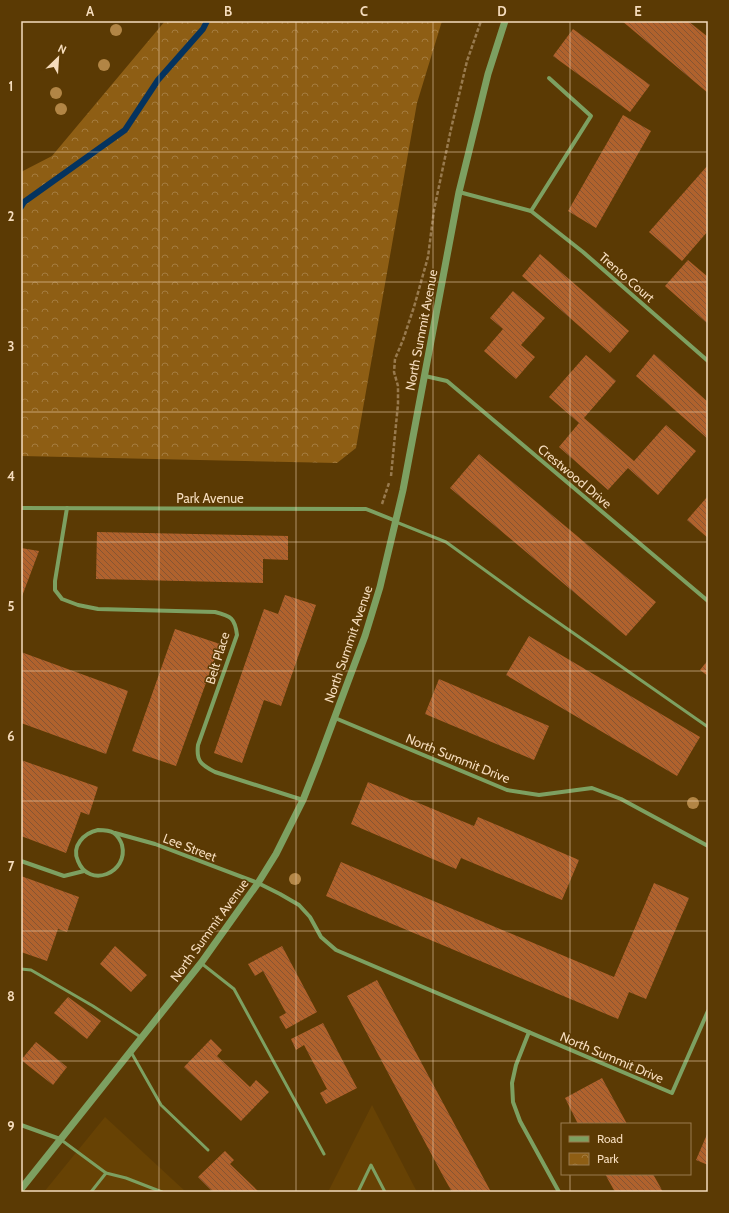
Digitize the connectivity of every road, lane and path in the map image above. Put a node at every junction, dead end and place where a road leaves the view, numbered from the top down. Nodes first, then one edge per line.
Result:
1 (481, 21) edge
2 (505, 21) edge
3 (549, 78) dead end
4 (459, 192) junction
5 (531, 211) junction
6 (708, 361) edge
7 (425, 376) junction
8 (21, 508) edge
9 (67, 508) junction
10 (378, 514) junction
11 (396, 522) junction
12 (708, 601) edge
13 (335, 718) junction
14 (708, 727) edge
15 (303, 800) junction
16 (115, 833) junction
17 (708, 846) edge
18 (21, 861) edge
19 (84, 871) junction
20 (258, 884) junction
21 (201, 964) junction
22 (21, 969) edge
23 (708, 1011) edge
24 (529, 1032) junction
25 (142, 1038) junction
26 (131, 1052) junction
27 (21, 1125) edge
28 (60, 1139) junction
29 (208, 1150) dead end
30 (324, 1154) dead end
31 (106, 1173) junction
32 (21, 1189) edge
33 (91, 1192) edge
34 (162, 1192) edge
35 (358, 1192) edge
36 (385, 1192) edge
37 (559, 1192) edge

1 - 10 path
2 - 4 street, North Summit Avenue
3 - 5 street
4 - 5 street, Trento Court
4 - 7 street, North Summit Avenue
5 - 6 street, Trento Court
7 - 11 street, North Summit Avenue
7 - 12 street, Crestwood Drive
8 - 9 street, Park Avenue
9 - 10 street, Park Avenue
9 - 15 street, Belt Place
10 - 11 street, Park Avenue
11 - 13 street, North Summit Avenue
11 - 14 lane
13 - 15 street, North Summit Avenue
13 - 17 street, North Summit Drive
15 - 20 street, North Summit Avenue
16 - 19 street, Lee Street
16 - 19 street
16 - 20 street, Lee Street
18 - 19 street
20 - 21 street, North Summit Avenue
20 - 24 street, North Summit Drive
21 - 25 street, North Summit Avenue
21 - 30 lane
22 - 25 lane
23 - 24 street, North Summit Drive
24 - 37 street
25 - 26 street, North Summit Avenue
26 - 28 street, North Summit Avenue
26 - 29 lane
27 - 28 street
28 - 31 lane
28 - 32 street, North Summit Avenue
31 - 33 lane
31 - 34 lane
35 - 36 lane

